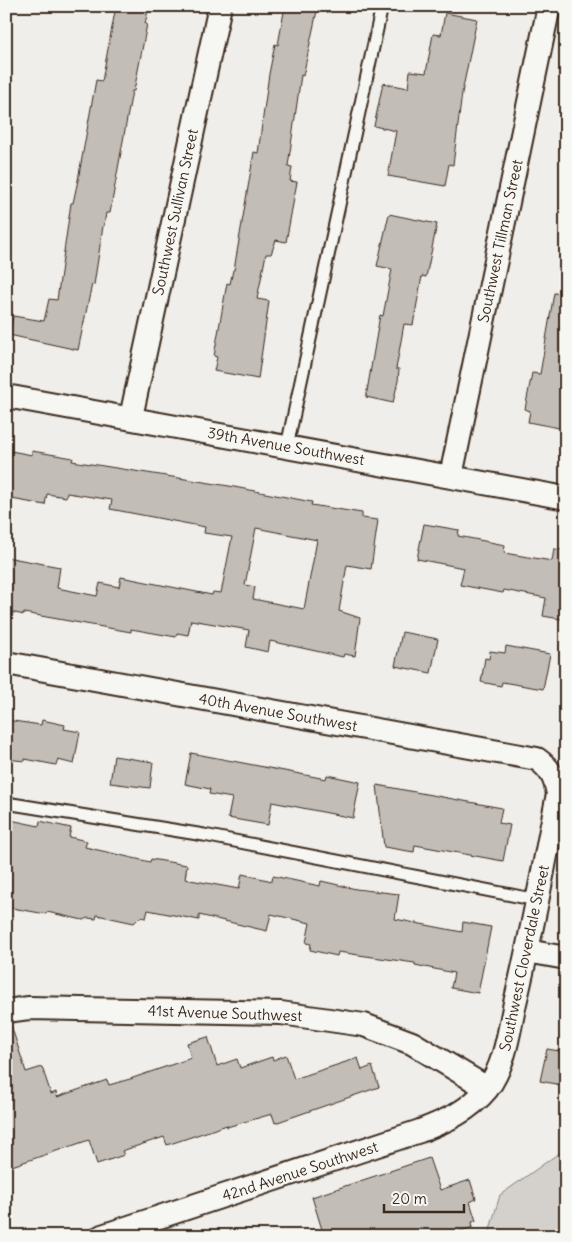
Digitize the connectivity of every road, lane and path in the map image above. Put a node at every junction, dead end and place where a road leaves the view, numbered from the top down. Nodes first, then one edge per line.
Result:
1 (220, 6) edge
2 (382, 6) edge
3 (549, 6) edge
4 (6, 396) edge
5 (131, 417) junction
6 (287, 446) junction
7 (450, 476) junction
8 (566, 498) edge
9 (6, 663) edge
10 (548, 767) joint
11 (6, 803) edge
12 (537, 900) junction
13 (528, 952) junction
14 (566, 958) edge
15 (6, 1011) edge
16 (487, 1088) junction
17 (102, 1236) edge

1 - 5 street, Southwest Sullivan Street
2 - 6 lane
3 - 7 street, Southwest Tillman Street
4 - 5 street, 39th Avenue Southwest
5 - 6 street, 39th Avenue Southwest
6 - 7 street, 39th Avenue Southwest
7 - 8 street, 39th Avenue Southwest
9 - 10 street, 40th Avenue Southwest
10 - 12 street, Southwest Cloverdale Street
11 - 12 lane
12 - 13 street, Southwest Cloverdale Street
13 - 14 street
13 - 16 street, Southwest Cloverdale Street
15 - 16 street, 41st Avenue Southwest
16 - 17 street, 42nd Avenue Southwest

